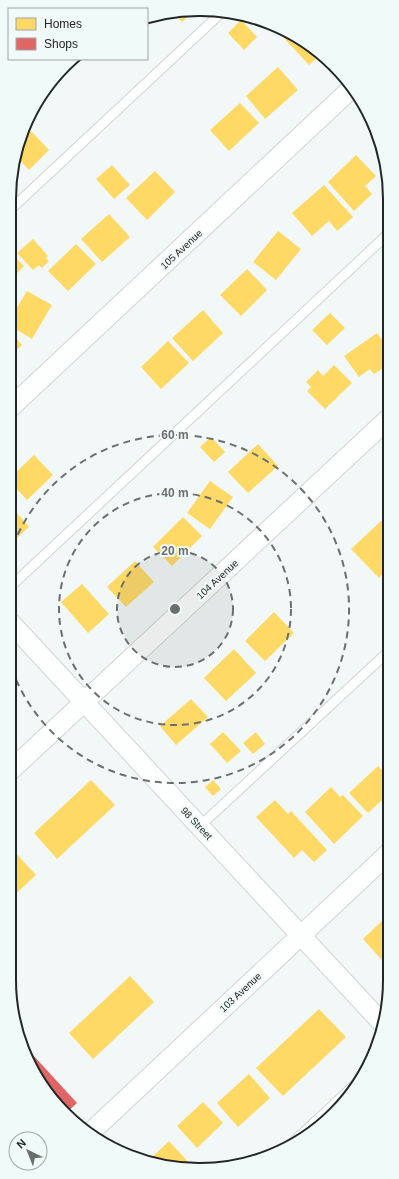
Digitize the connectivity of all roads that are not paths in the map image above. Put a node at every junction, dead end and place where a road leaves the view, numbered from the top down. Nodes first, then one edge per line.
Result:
1 (217, 17) edge
2 (348, 92) edge
3 (16, 204) edge
4 (383, 239) edge
5 (16, 402) edge
6 (383, 424) edge
7 (16, 581) edge
8 (16, 629) edge
9 (383, 657) edge
10 (84, 702) junction
11 (16, 765) edge
12 (200, 826) junction
13 (383, 859) edge
14 (301, 935) junction
15 (378, 1019) edge
16 (94, 1129) edge

1 - 3 lane
2 - 5 street, 105 Avenue
4 - 7 lane
6 - 10 street, 104 Avenue
8 - 10 street, 98 Street
9 - 12 lane
10 - 11 street, 104 Avenue
10 - 12 street, 98 Street
12 - 14 street, 98 Street
13 - 14 street, 103 Avenue
14 - 15 street, 98 Street
14 - 16 street, 103 Avenue

